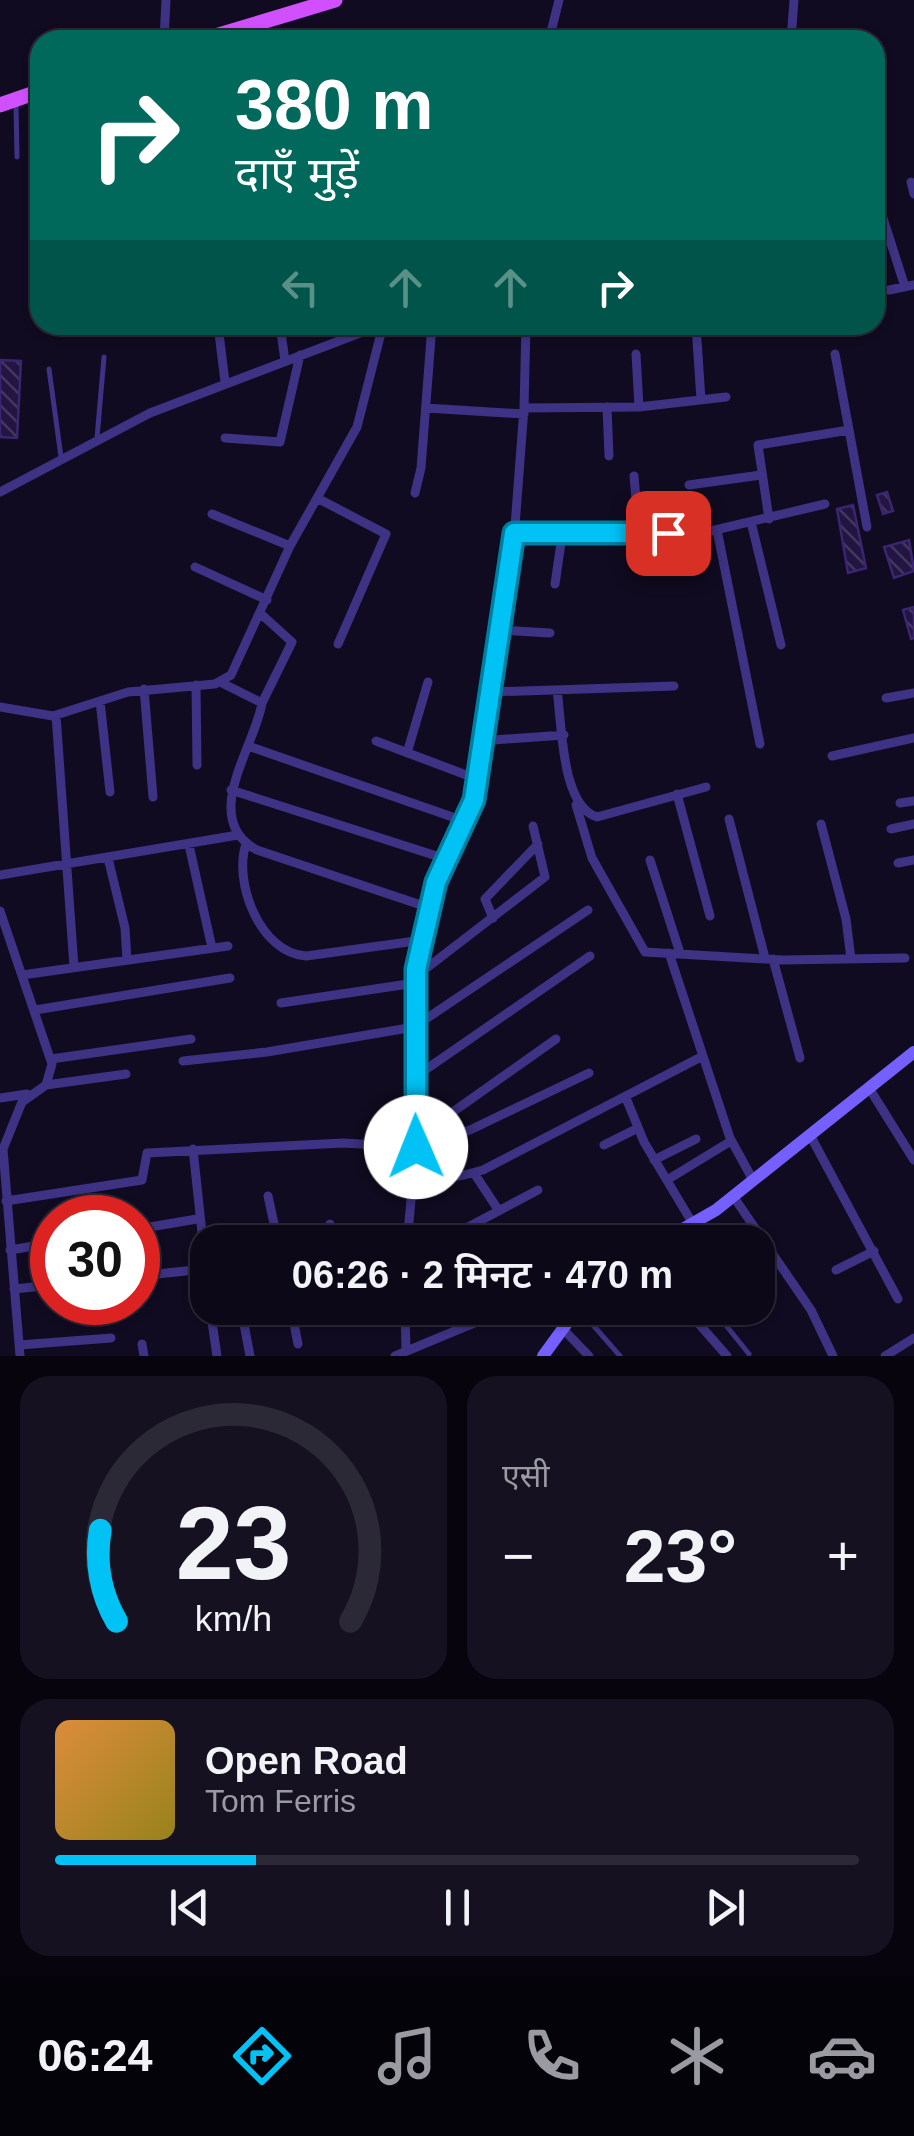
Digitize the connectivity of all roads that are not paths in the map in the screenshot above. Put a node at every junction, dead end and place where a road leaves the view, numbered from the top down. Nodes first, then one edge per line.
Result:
1 (166, 0) edge
2 (333, 0) edge
3 (559, 0) edge
4 (794, 0) edge
5 (164, 30) edge
6 (235, 30) edge
7 (552, 30) edge
8 (792, 30) edge
9 (8, 102) edge
10 (17, 157) dead end
11 (911, 182) dead end
12 (914, 194) edge
13 (885, 220) edge
14 (910, 286) edge
15 (890, 290) dead end
16 (219, 335) edge
17 (281, 335) edge
18 (355, 335) edge
19 (380, 335) edge
20 (431, 335) edge
21 (526, 335) edge
22 (697, 335) edge
23 (636, 354) dead end
24 (835, 354) dead end
25 (300, 355) junction
26 (104, 356) dead end
27 (284, 360) junction
28 (49, 369) dead end
29 (225, 382) junction
30 (726, 397) dead end
31 (701, 400) junction
32 (607, 407) junction
33 (639, 407) junction
34 (426, 408) junction
35 (524, 411) junction
36 (849, 430) junction
37 (225, 438) dead end
38 (97, 439) junction
39 (609, 456) dead end
40 (61, 457) junction
41 (762, 475) junction
42 (634, 476) dead end
43 (690, 485) dead end
44 (0, 492) edge
45 (415, 492) dead end
46 (317, 498) junction
47 (825, 504) dead end
48 (212, 514) dead end
49 (768, 518) junction
50 (751, 522) junction
51 (867, 526) dead end
52 (717, 530) junction
53 (514, 533) junction
54 (639, 534) junction
55 (562, 536) junction
56 (290, 546) junction
57 (195, 567) dead end
58 (555, 584) dead end
59 (267, 600) junction
60 (260, 614) junction
61 (500, 630) junction
62 (550, 633) dead end
63 (338, 644) dead end
64 (781, 645) dead end
65 (220, 682) junction
66 (428, 682) dead end
67 (196, 686) junction
68 (674, 686) dead end
69 (144, 689) junction
70 (557, 690) junction
71 (489, 692) junction
72 (914, 692) edge
73 (886, 698) dead end
74 (100, 701) junction
75 (262, 703) junction
76 (0, 707) edge
77 (56, 715) junction
78 (564, 735) junction
79 (914, 738) edge
80 (376, 741) dead end
81 (480, 741) junction
82 (760, 744) dead end
83 (248, 746) junction
84 (407, 753) junction
85 (832, 756) dead end
86 (197, 765) dead end
87 (477, 779) junction
88 (706, 787) dead end
89 (232, 790) junction
90 (110, 792) dead end
91 (678, 794) junction
92 (153, 798) dead end
93 (914, 801) edge
94 (900, 803) dead end
95 (576, 805) junction
96 (729, 819) dead end
97 (464, 821) junction
98 (821, 824) dead end
99 (914, 824) edge
100 (532, 826) dead end
101 (891, 829) dead end
102 (238, 834) junction
103 (189, 844) junction
104 (246, 844) junction
105 (538, 844) junction
106 (108, 858) junction
107 (446, 859) junction
108 (650, 860) dead end
109 (914, 860) edge
110 (69, 863) junction
111 (898, 863) dead end
112 (0, 875) edge
113 (430, 908) junction
114 (588, 910) dead end
115 (0, 911) edge
116 (710, 916) dead end
117 (493, 918) junction
118 (423, 940) junction
119 (228, 946) dead end
120 (212, 948) junction
121 (674, 953) junction
122 (590, 956) dead end
123 (906, 958) dead end
124 (769, 959) junction
125 (851, 959) junction
126 (127, 960) junction
127 (74, 968) junction
128 (22, 974) junction
129 (230, 978) dead end
130 (415, 980) junction
131 (281, 1003) dead end
132 (35, 1010) junction
133 (414, 1027) junction
134 (556, 1039) dead end
135 (191, 1040) dead end
136 (914, 1052) edge
137 (701, 1056) junction
138 (800, 1058) dead end
139 (50, 1059) junction
140 (183, 1061) dead end
141 (589, 1073) dead end
142 (126, 1074) dead end
143 (415, 1077) junction
144 (46, 1085) junction
145 (869, 1088) junction
146 (30, 1094) junction
147 (0, 1098) edge
148 (626, 1098) junction
149 (638, 1128) junction
150 (810, 1135) junction
151 (696, 1139) dead end
152 (732, 1140) junction
153 (416, 1142) junction
154 (2, 1144) edge
155 (604, 1145) dead end
156 (193, 1149) junction
157 (654, 1160) junction
158 (914, 1160) edge
159 (474, 1174) junction
160 (414, 1178) junction
161 (666, 1180) junction
162 (753, 1180) junction
163 (538, 1190) dead end
164 (268, 1196) dead end
165 (733, 1196) junction
166 (6, 1201) junction
167 (499, 1211) junction
168 (197, 1219) junction
169 (692, 1224) joint
170 (160, 1225) edge
171 (198, 1225) edge
172 (274, 1225) edge
173 (408, 1225) edge
174 (472, 1225) edge
175 (30, 1247) edge
176 (10, 1250) junction
177 (874, 1251) junction
178 (6, 1269) edge
179 (836, 1270) dead end
180 (190, 1271) edge
181 (160, 1274) edge
182 (30, 1287) edge
183 (14, 1289) junction
184 (898, 1299) dead end
185 (212, 1325) edge
186 (244, 1325) edge
187 (295, 1325) edge
188 (405, 1325) edge
189 (469, 1325) edge
190 (565, 1325) edge
191 (593, 1325) edge
192 (700, 1325) edge
193 (726, 1325) edge
194 (562, 1329) junction
195 (111, 1338) dead end
196 (914, 1338) edge
197 (142, 1344) dead end
198 (298, 1344) dead end
199 (19, 1350) edge
200 (406, 1351) junction
201 (749, 1354) edge
202 (144, 1356) edge
203 (217, 1356) edge
204 (250, 1356) edge
205 (395, 1356) edge
206 (543, 1356) edge
207 (589, 1356) edge
208 (620, 1356) edge
209 (727, 1356) edge
210 (833, 1356) edge
211 (886, 1356) edge

1 - 5 street
2 - 6 main road
3 - 7 street
4 - 8 street
9 - 10 lane
11 - 12 street
13 - 14 street
14 - 15 street
16 - 29 street
17 - 27 street
18 - 25 street
19 - 46 street
20 - 34 street
21 - 35 street
22 - 31 street
23 - 33 street
24 - 36 street
25 - 27 street
25 - 37 street
26 - 38 lane
27 - 29 street
28 - 40 lane
29 - 38 street
30 - 31 street
31 - 33 street
32 - 33 street
32 - 35 street
32 - 39 street
34 - 35 street
34 - 45 street
35 - 53 street
36 - 41 street
36 - 51 street
38 - 40 street
40 - 44 street
41 - 43 street
41 - 49 street
42 - 54 street
46 - 56 street
46 - 63 street
47 - 49 street
48 - 56 street
49 - 50 street
50 - 52 street
50 - 64 street
52 - 54 street
52 - 82 street
53 - 55 street
53 - 61 street
54 - 55 street
55 - 58 street
56 - 59 street
57 - 59 street
59 - 60 street
60 - 65 street
60 - 75 street
61 - 62 street
61 - 71 street
65 - 67 street
65 - 75 street
66 - 84 street
67 - 69 street
67 - 86 street
68 - 70 street
69 - 74 street
69 - 92 street
70 - 71 street
70 - 78 street
71 - 81 street
72 - 73 street
74 - 77 street
74 - 90 street
75 - 83 street
76 - 77 street
77 - 110 street
78 - 81 street
78 - 95 street
79 - 85 street
80 - 84 street
81 - 87 street
83 - 89 street
83 - 97 street
84 - 87 street
87 - 97 street
88 - 91 street
89 - 102 street
89 - 107 street
91 - 95 street
91 - 116 street
93 - 94 street
95 - 121 street
96 - 124 street
97 - 107 street
98 - 125 street
99 - 101 street
100 - 105 street
102 - 103 street
102 - 104 street
103 - 106 street
103 - 120 street
104 - 113 street
104 - 118 street
105 - 117 street
105 - 117 street
106 - 110 street
106 - 126 street
107 - 113 street
108 - 121 street
109 - 111 street
110 - 112 street
110 - 127 street
113 - 118 street
114 - 133 street
115 - 128 street
117 - 130 street
118 - 130 street
119 - 120 street
120 - 126 street
121 - 124 street
121 - 137 street
122 - 143 street
123 - 125 street
124 - 125 street
124 - 138 street
126 - 127 street
127 - 128 street
128 - 132 street
129 - 132 street
130 - 131 street
130 - 133 street
132 - 139 street
133 - 140 street
133 - 143 street
134 - 153 street
135 - 139 street
136 - 145 street
137 - 148 street
137 - 152 street
139 - 144 street
141 - 153 street
142 - 144 street
143 - 153 street
144 - 146 street
145 - 150 street
145 - 158 street
146 - 147 street
146 - 154 street
148 - 149 street
148 - 159 street
149 - 155 street
149 - 157 street
150 - 162 street
150 - 177 street
151 - 157 street
152 - 161 street
152 - 162 street
153 - 156 street
153 - 160 street
154 - 166 street
156 - 166 street
156 - 168 street
157 - 161 street
159 - 160 street
159 - 167 street
160 - 173 street
161 - 169 street
162 - 165 street
163 - 167 street
164 - 172 street
165 - 169 street
165 - 210 street
166 - 176 street
167 - 174 street
168 - 170 street
168 - 171 street
175 - 176 street
176 - 178 street
177 - 179 street
177 - 184 street
178 - 183 street
180 - 181 street
182 - 183 street
183 - 199 street
185 - 203 street
186 - 204 street
187 - 198 street
188 - 200 street
189 - 200 street
190 - 194 street
191 - 208 lane
192 - 209 street
193 - 201 lane
194 - 206 street
194 - 207 street
195 - 199 street
196 - 211 street
197 - 202 street
200 - 205 street

